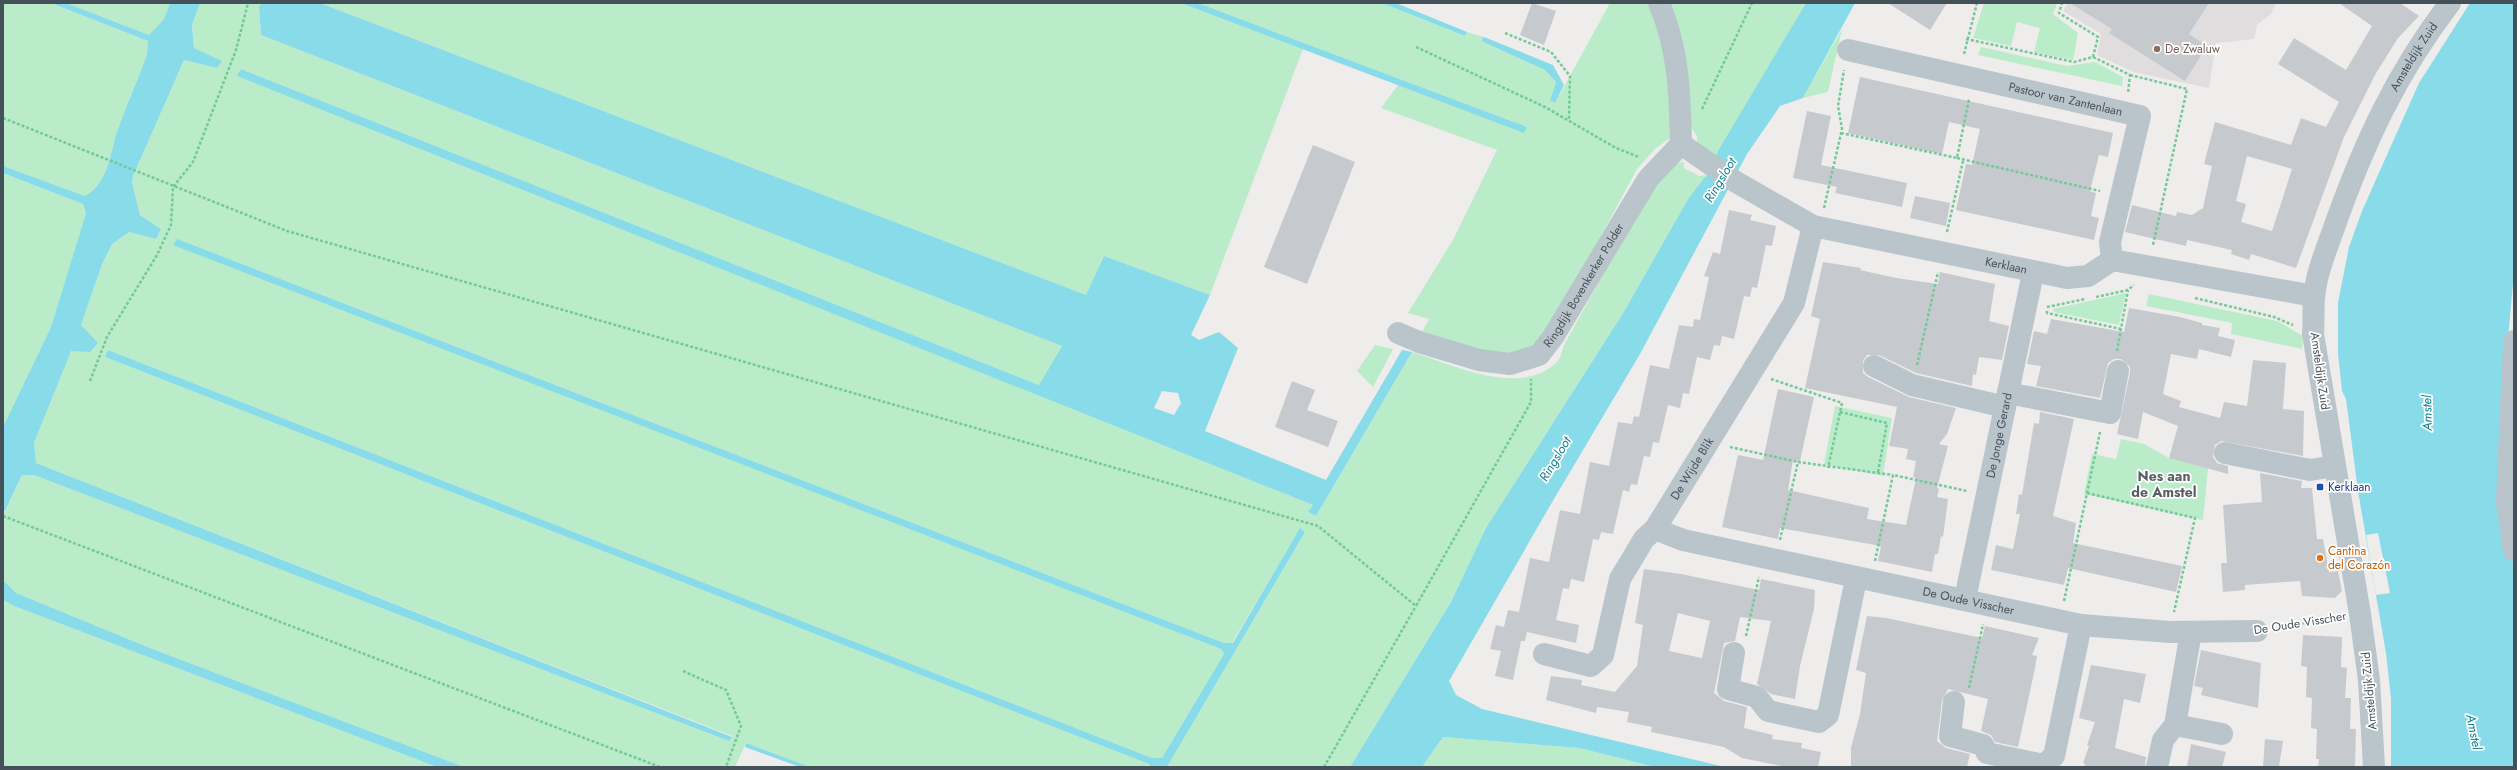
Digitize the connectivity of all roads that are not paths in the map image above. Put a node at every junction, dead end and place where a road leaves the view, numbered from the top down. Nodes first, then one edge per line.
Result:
1 (1659, 3) edge
2 (2450, 3) edge
3 (1848, 50) road end
4 (1682, 144) junction
5 (1817, 227) junction
6 (2112, 260) junction
7 (2033, 273) junction
8 (2314, 296) junction
9 (1398, 333) dead end
10 (2514, 341) edge
11 (1874, 366) dead end
12 (2118, 373) road end
13 (2007, 400) junction
14 (2225, 453) dead end
15 (2334, 466) junction
16 (1655, 529) junction
17 (2514, 550) edge
18 (1864, 580) junction
19 (1965, 599) junction
20 (2080, 625) junction
21 (2191, 632) junction
22 (2257, 632) road end
23 (1734, 652) road end
24 (1544, 654) dead end
25 (1954, 702) road end
26 (2175, 725) junction
27 (2222, 734) dead end
28 (2157, 767) edge
29 (2374, 767) edge

1 - 4 street
2 - 8 street, Amsteldijk Zuid
3 - 6 street, Pastoor van Zantenlaan
4 - 5 street, Kerklaan
4 - 9 street, Ringdijk Bovenkerker Polder
5 - 7 street, Kerklaan
5 - 16 street, De Wijde Blik
6 - 7 street, Kerklaan
6 - 8 street
7 - 13 street, De Jonge Gerard
8 - 15 street, Amsteldijk Zuid
10 - 17 street
11 - 13 street
12 - 13 street
13 - 19 street, De Jonge Gerard
14 - 15 street
15 - 29 street, Amsteldijk Zuid
16 - 18 street, De Oude Visscher
16 - 24 street, De Wijde Blik
18 - 19 street, De Oude Visscher
18 - 23 street
19 - 20 street, De Oude Visscher
20 - 21 street, De Oude Visscher
20 - 25 street
21 - 22 street, De Oude Visscher
21 - 26 street
26 - 27 street
26 - 28 street

